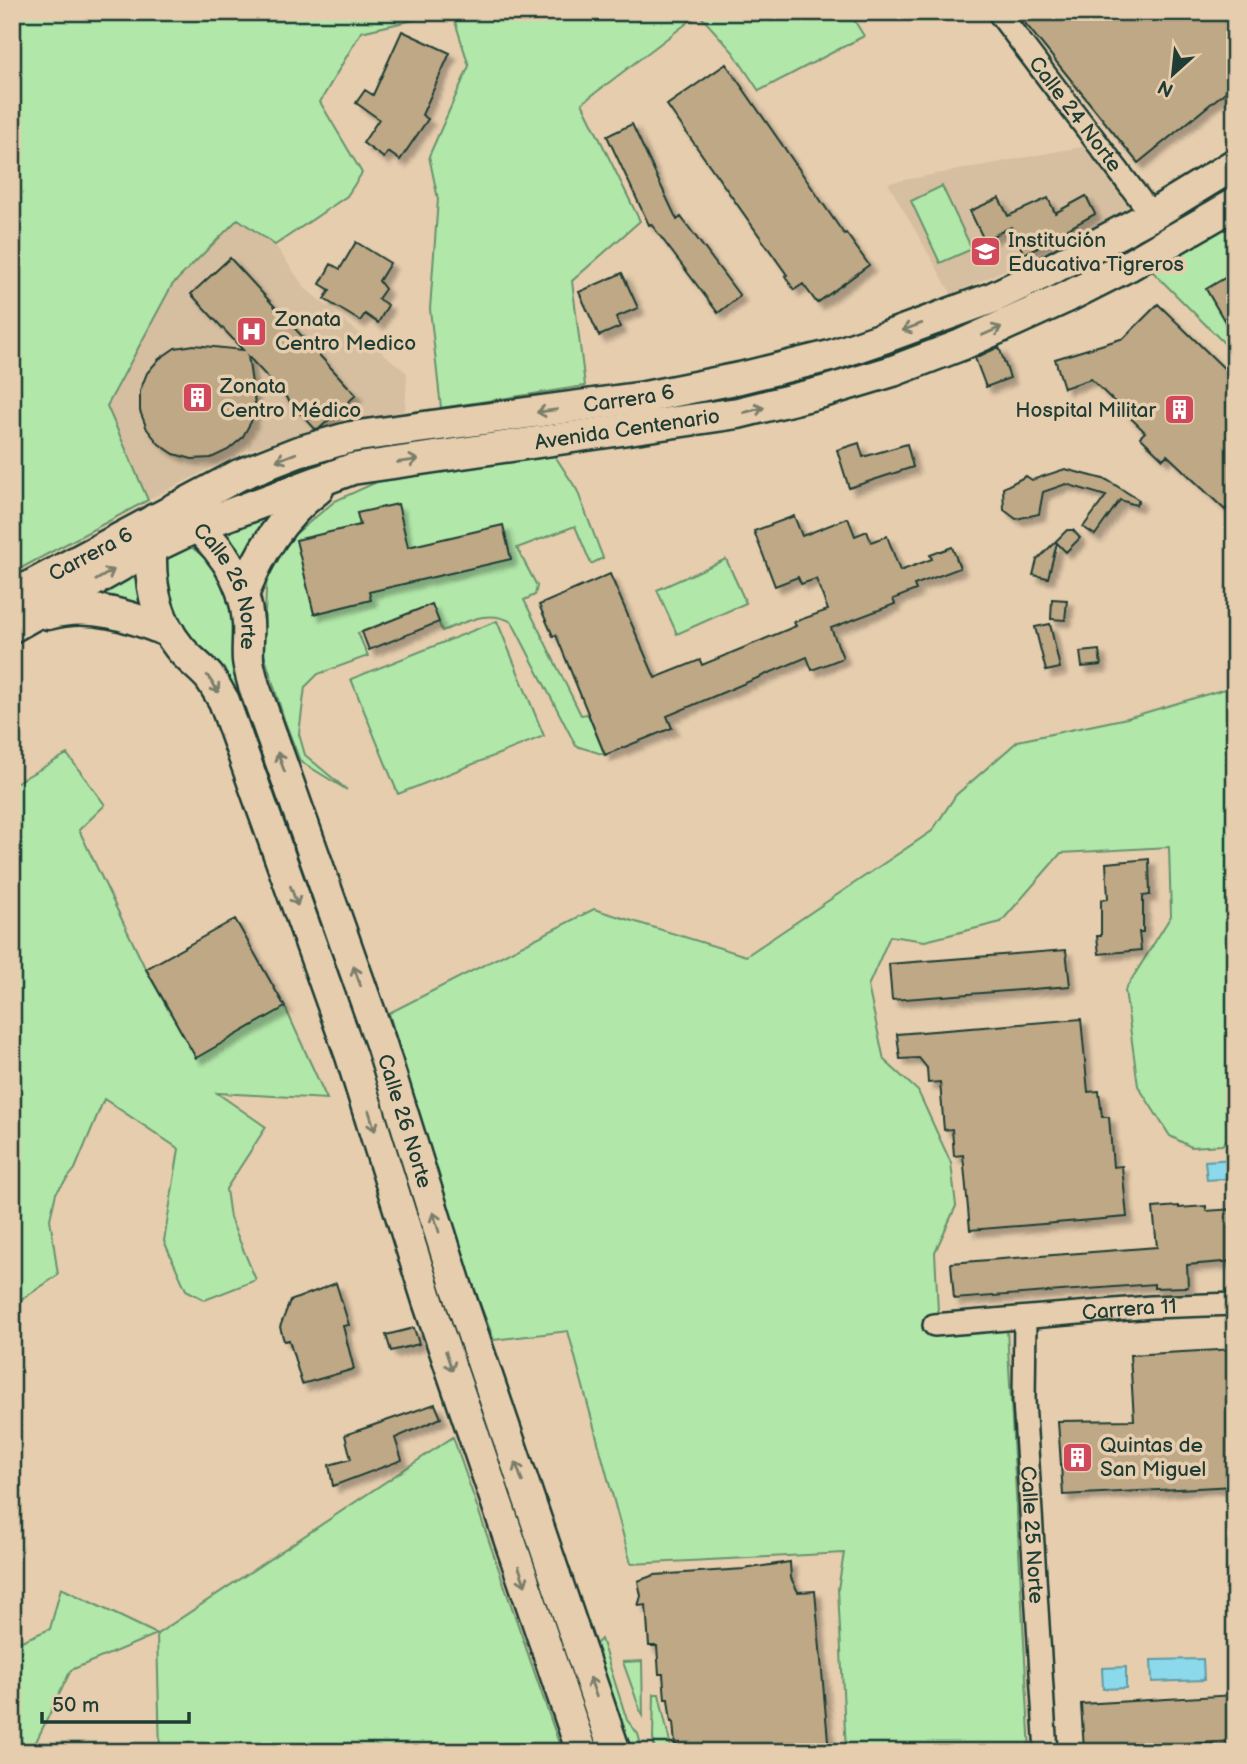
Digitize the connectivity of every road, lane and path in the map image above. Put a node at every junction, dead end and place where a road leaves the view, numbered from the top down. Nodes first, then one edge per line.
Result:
1 (998, 12) edge
2 (1235, 164) edge
3 (1235, 204) edge
4 (1152, 215) junction
5 (948, 314) junction
6 (961, 345) junction
7 (352, 469) junction
8 (165, 513) junction
9 (198, 526) junction
10 (150, 549) junction
11 (243, 595) junction
12 (16, 615) edge
13 (169, 632) junction
14 (1235, 1304) edge
15 (1025, 1318) junction
16 (934, 1325) dead end
17 (582, 1752) edge
18 (615, 1752) edge
19 (1046, 1752) edge

1 - 4 street, Calle 24 Norte
2 - 4 main road, Carrera 6
6 -> 3 main road, Avenida Centenario
4 - 5 main road, Carrera 6
5 - 6 street
5 -> 8 main road, Carrera 6
7 -> 6 main road, Avenida Centenario
7 - 9 main road, Avenida Centenario
7 - 11 main road
8 - 9 main road, Calle 26 Norte
8 - 10 main road, Calle 26 Norte
8 - 12 main road, Carrera 6
9 - 10 main road, Avenida Centenario
9 - 11 main road, Calle 26 Norte
12 -> 10 main road, Avenida Centenario
10 - 13 main road, Calle 26 Norte
18 -> 11 main road, Calle 26 Norte
12 - 13 main road
13 -> 17 main road, Calle 26 Norte
14 - 15 street, Carrera 11
15 - 16 street, Carrera 11
15 - 19 street, Calle 25 Norte

